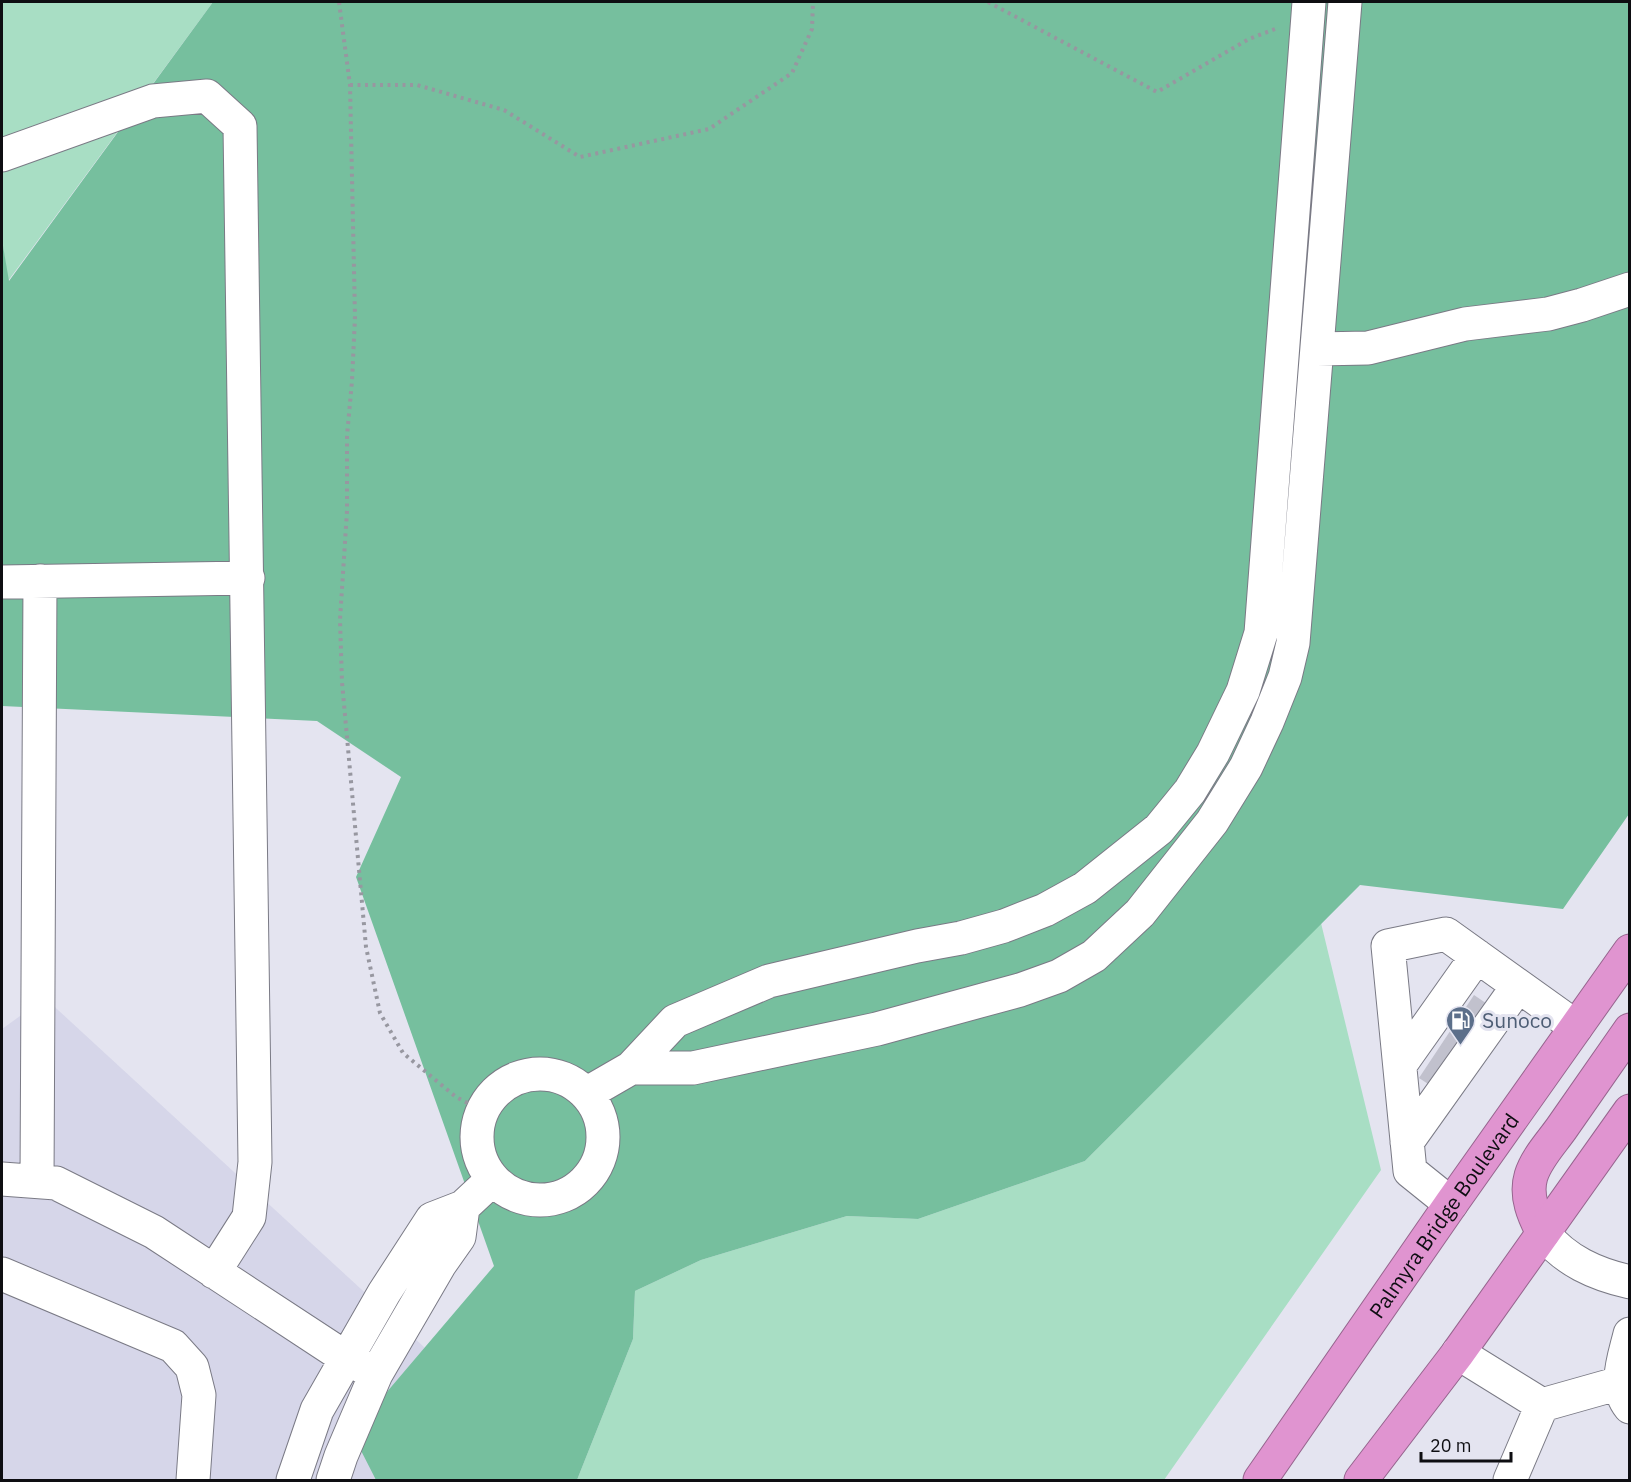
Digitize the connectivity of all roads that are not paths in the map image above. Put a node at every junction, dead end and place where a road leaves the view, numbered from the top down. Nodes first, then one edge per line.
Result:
1 (1309, 2) edge
2 (1345, 2) edge
3 (2, 155) edge
4 (1629, 289) edge
5 (1317, 349) junction
6 (248, 578) junction
7 (40, 581) junction
8 (2, 582) edge
9 (1629, 951) edge
10 (1477, 956) junction
11 (1518, 986) junction
12 (1576, 1027) junction
13 (1629, 1030) edge
14 (1400, 1065) junction
15 (631, 1068) junction
16 (586, 1094) junction
17 (1629, 1111) edge
18 (1407, 1142) junction
19 (2, 1179) edge
20 (493, 1179) junction
21 (37, 1182) junction
22 (1451, 1204) junction
23 (463, 1207) junction
24 (1543, 1233) junction
25 (214, 1272) junction
26 (2, 1274) edge
27 (1629, 1282) edge
28 (1629, 1334) edge
29 (1458, 1353) junction
30 (346, 1358) junction
31 (376, 1374) junction
32 (1626, 1391) edge
33 (1542, 1405) junction
34 (193, 1480) edge
35 (293, 1480) edge
36 (333, 1480) edge
37 (1260, 1480) edge
38 (1361, 1480) edge
39 (1509, 1480) edge

1 - 15 street
2 - 5 street
3 - 6 street
4 - 5 street
5 - 15 street
6 - 7 street
6 - 25 street
7 - 8 street
7 - 21 street
9 - 12 highway, Palmyra Bridge Boulevard
10 - 11 street
10 - 14 street
10 - 14 street
11 - 12 street
11 - 18 street
12 - 22 highway, Palmyra Bridge Boulevard
13 - 24 highway
14 - 18 street
15 - 16 street
16 - 20 street
16 - 20 street
17 - 24 highway
18 - 22 street
19 - 21 street
20 - 23 street
21 - 25 street
22 - 37 highway, Palmyra Bridge Boulevard
23 - 30 street
23 - 31 street
24 - 27 street
24 - 29 highway
25 - 30 street
26 - 34 street
28 - 32 street
29 - 33 street
29 - 38 highway
30 - 31 street
30 - 35 street
31 - 36 street
32 - 33 street
33 - 39 street

